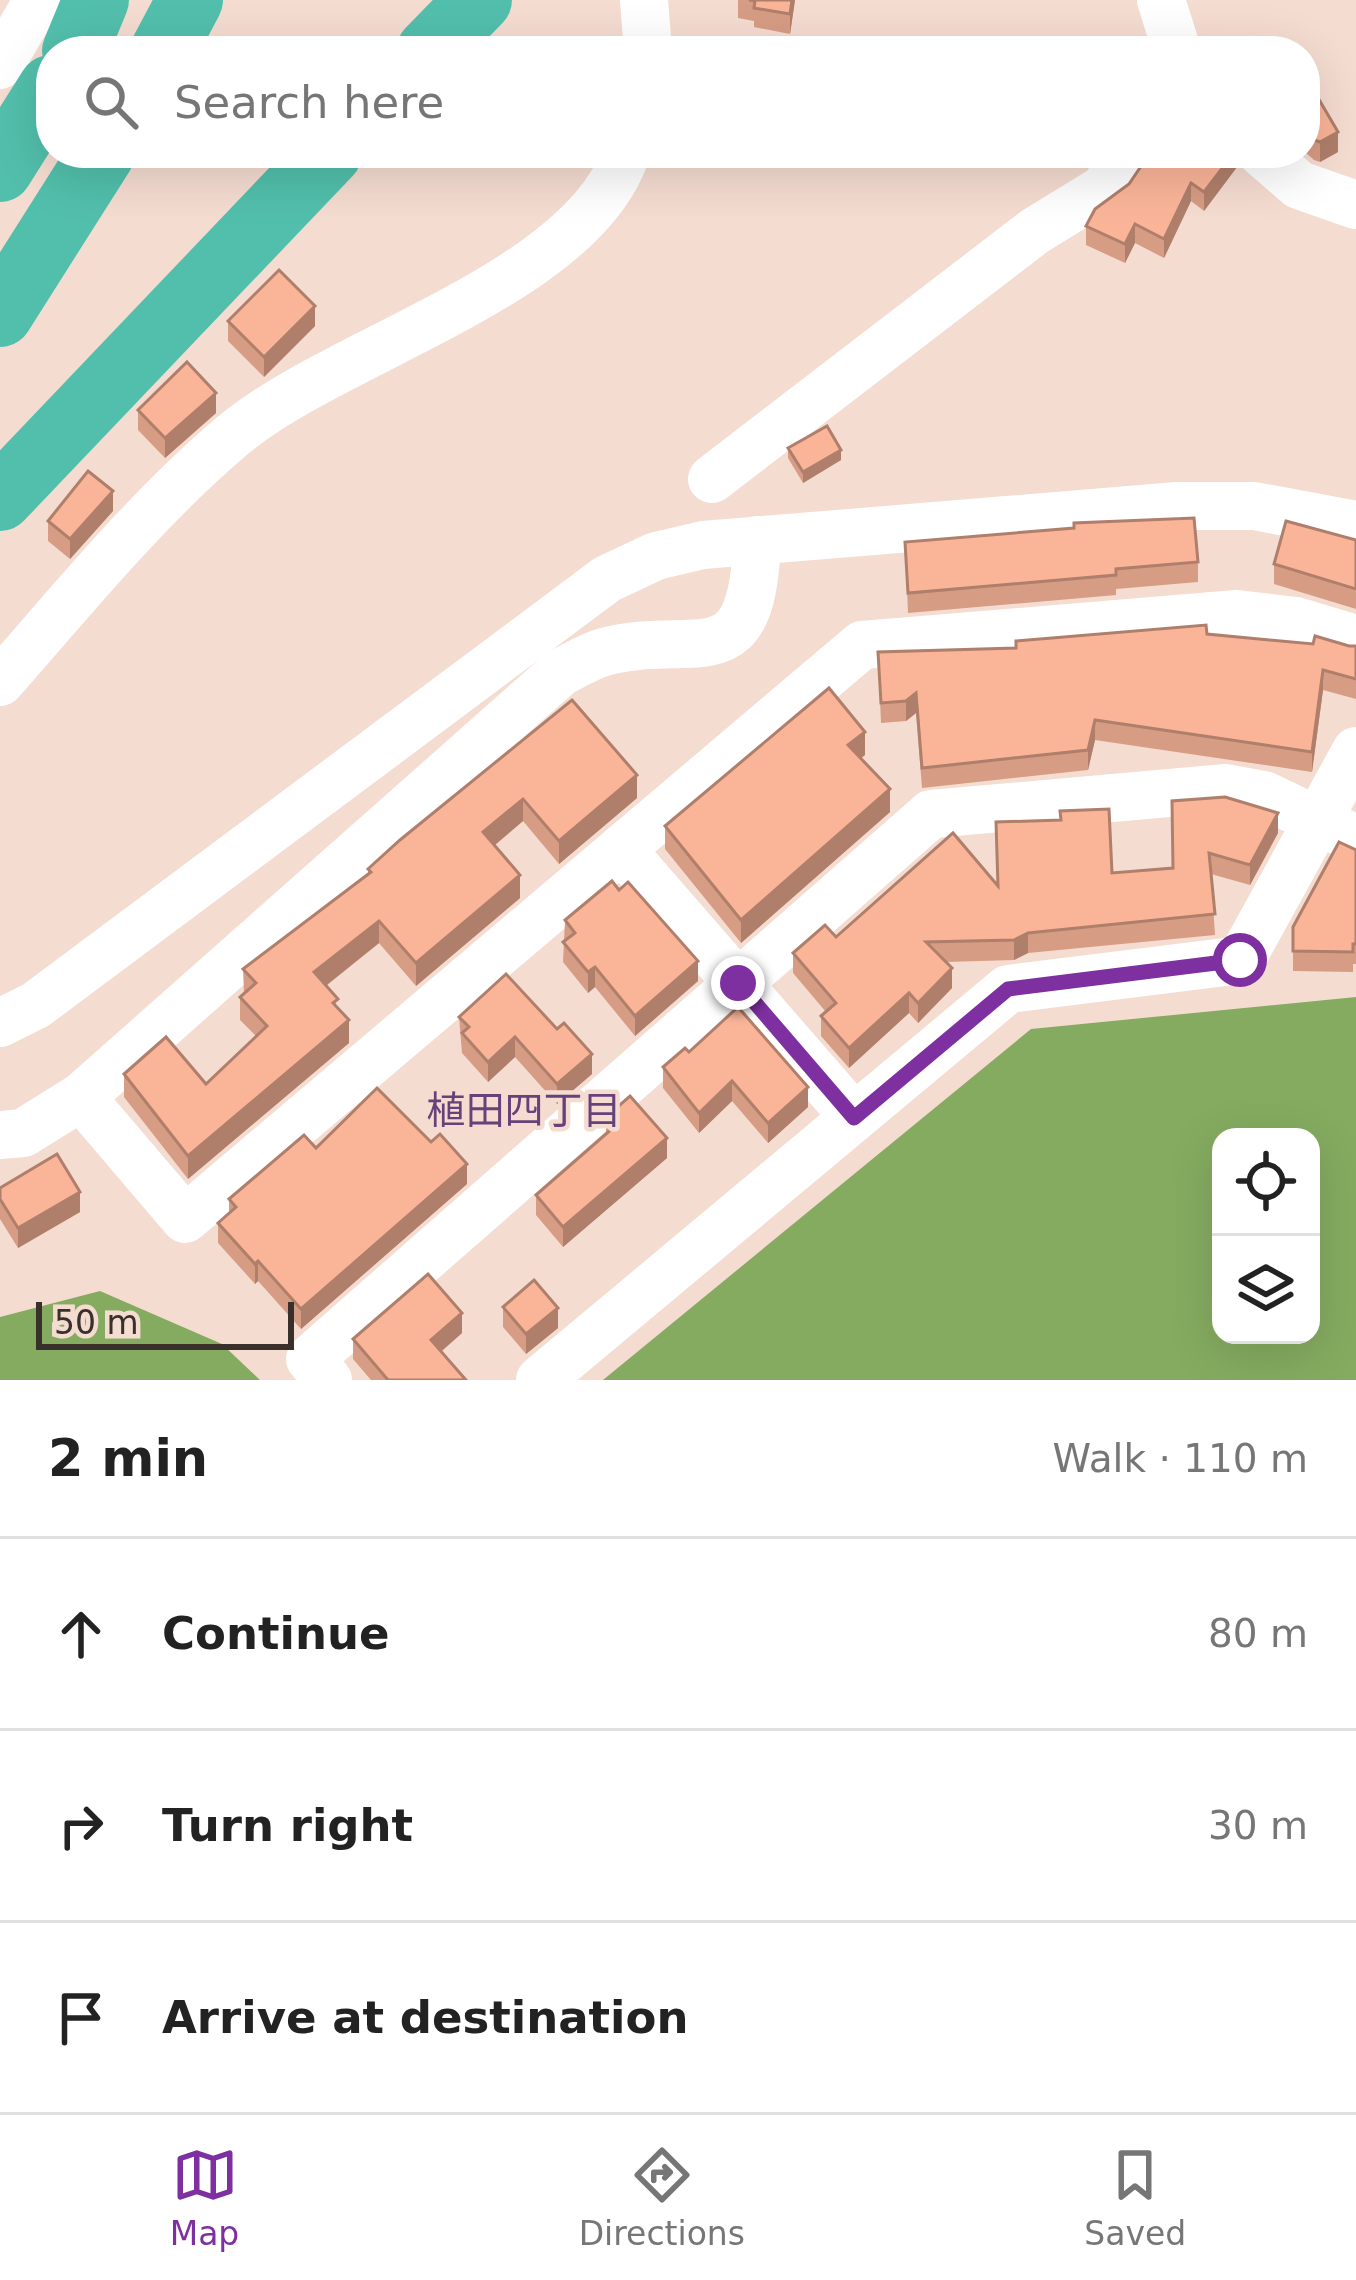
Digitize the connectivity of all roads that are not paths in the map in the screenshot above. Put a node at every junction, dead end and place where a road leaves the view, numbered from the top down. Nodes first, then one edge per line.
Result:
1 (38, 0) edge
2 (95, 0) edge
3 (190, 0) edge
4 (478, 0) edge
5 (644, 0) edge
6 (1161, 0) edge
7 (81, 36) edge
8 (171, 36) edge
9 (443, 36) edge
10 (647, 36) edge
11 (1172, 36) edge
12 (0, 65) edge
13 (36, 112) edge
14 (92, 168) edge
15 (315, 168) edge
16 (622, 168) edge
17 (1117, 168) edge
18 (1279, 168) edge
19 (0, 169) edge
20 (1356, 205) edge
21 (0, 314) edge
22 (712, 479) dead end
23 (0, 498) edge
24 (1356, 525) edge
25 (757, 540) junction
26 (1356, 639) edge
27 (0, 682) edge
28 (1356, 751) edge
29 (1337, 830) edge
30 (622, 849) junction
31 (738, 983) junction
32 (0, 1023) edge
33 (81, 1097) junction
34 (854, 1118) junction
35 (0, 1135) edge
36 (328, 1380) edge
37 (540, 1380) edge

1 - 12 street
2 - 7 highway
3 - 8 highway
4 - 9 highway
5 - 10 street
6 - 11 street
13 - 19 highway
14 - 21 highway
15 - 23 highway
16 - 27 street
17 - 22 street
18 - 20 street
24 - 25 street
25 - 32 street
25 - 33 street
26 - 30 street
28 - 29 street
29 - 31 street
29 - 34 street
30 - 31 street
30 - 33 street
31 - 34 street
31 - 36 street
33 - 35 street
34 - 37 street

